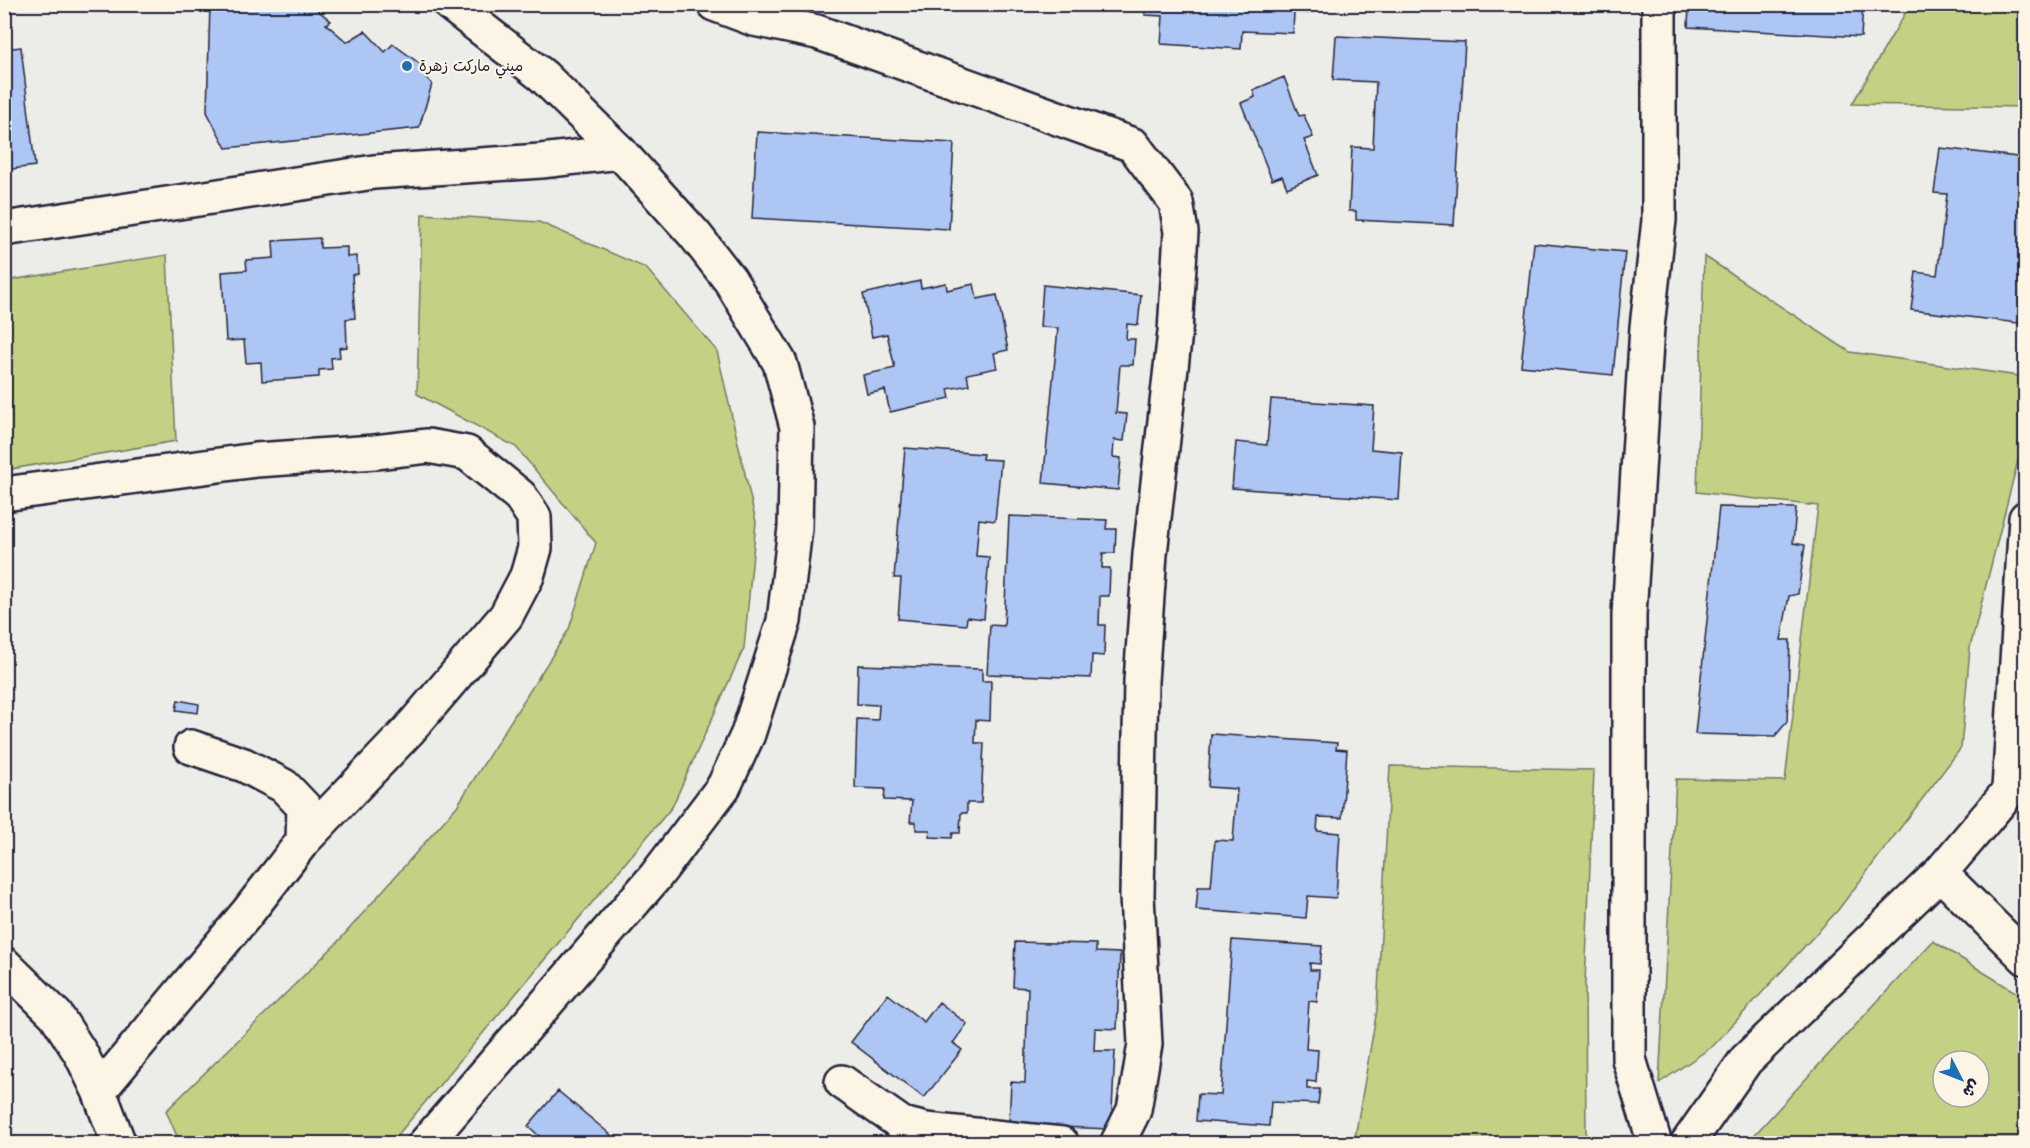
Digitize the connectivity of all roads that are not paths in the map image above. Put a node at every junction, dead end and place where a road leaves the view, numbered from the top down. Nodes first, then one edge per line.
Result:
1 (450, 4) edge
2 (714, 4) edge
3 (1659, 4) edge
4 (620, 152) junction
5 (4, 229) edge
6 (4, 494) edge
7 (2025, 518) edge
8 (191, 747) dead end
9 (2017, 780) edge
10 (303, 841) junction
11 (1940, 873) junction
12 (2025, 958) edge
13 (4, 964) edge
14 (842, 1082) dead end
15 (99, 1091) junction
16 (119, 1143) edge
17 (425, 1143) edge
18 (1062, 1143) edge
19 (1117, 1143) edge
20 (1655, 1143) edge
21 (1687, 1143) edge

1 - 4 street
2 - 19 street
3 - 20 street
4 - 5 street
4 - 17 street
6 - 10 street
7 - 9 street
8 - 10 street
9 - 11 street
10 - 15 street
11 - 12 street
11 - 21 street
13 - 15 street
14 - 18 street
15 - 16 street

